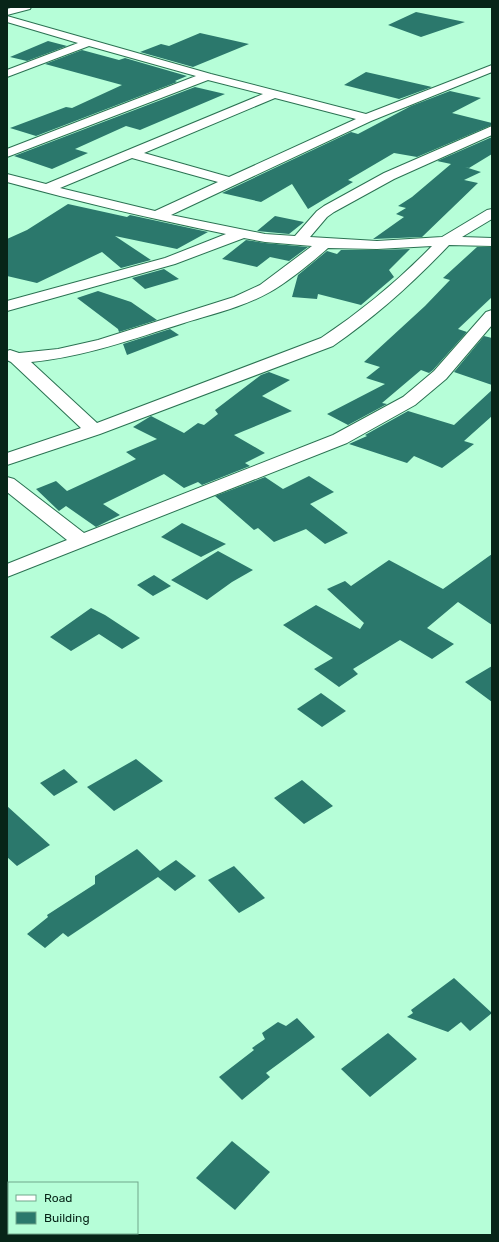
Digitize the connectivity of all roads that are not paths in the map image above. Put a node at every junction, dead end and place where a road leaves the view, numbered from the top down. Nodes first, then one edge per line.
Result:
1 (26, 7) edge
2 (7, 12) edge
3 (7, 19) edge
4 (21, 24) junction
5 (7, 30) edge
6 (87, 43) junction
7 (492, 68) edge
8 (7, 74) edge
9 (207, 76) junction
10 (276, 93) junction
11 (367, 118) junction
12 (492, 130) edge
13 (7, 153) edge
14 (133, 154) junction
15 (7, 178) edge
16 (228, 181) junction
17 (47, 189) junction
18 (492, 213) edge
19 (157, 216) junction
20 (241, 234) junction
21 (299, 241) junction
22 (445, 241) junction
23 (492, 242) edge
24 (324, 243) junction
25 (7, 290) edge
26 (28, 301) junction
27 (7, 306) edge
28 (492, 315) edge
29 (12, 356) edge
30 (94, 430) junction
31 (7, 459) edge
32 (7, 483) edge
33 (82, 541) junction
34 (7, 571) edge

1 - 2 street
3 - 4 street
4 - 5 street
4 - 6 street
6 - 8 street
6 - 9 street
7 - 11 street
9 - 10 street
9 - 13 street
10 - 11 street
10 - 14 street
11 - 16 street
12 - 21 street
14 - 16 street
14 - 17 street
15 - 17 street
16 - 19 street
17 - 19 street
18 - 22 street
19 - 20 street
20 - 21 street
20 - 26 street
21 - 24 street
22 - 23 street
22 - 24 street
22 - 30 street
24 - 29 street
25 - 26 street
26 - 27 street
28 - 33 street
29 - 30 street
30 - 31 street
32 - 33 street
33 - 34 street

